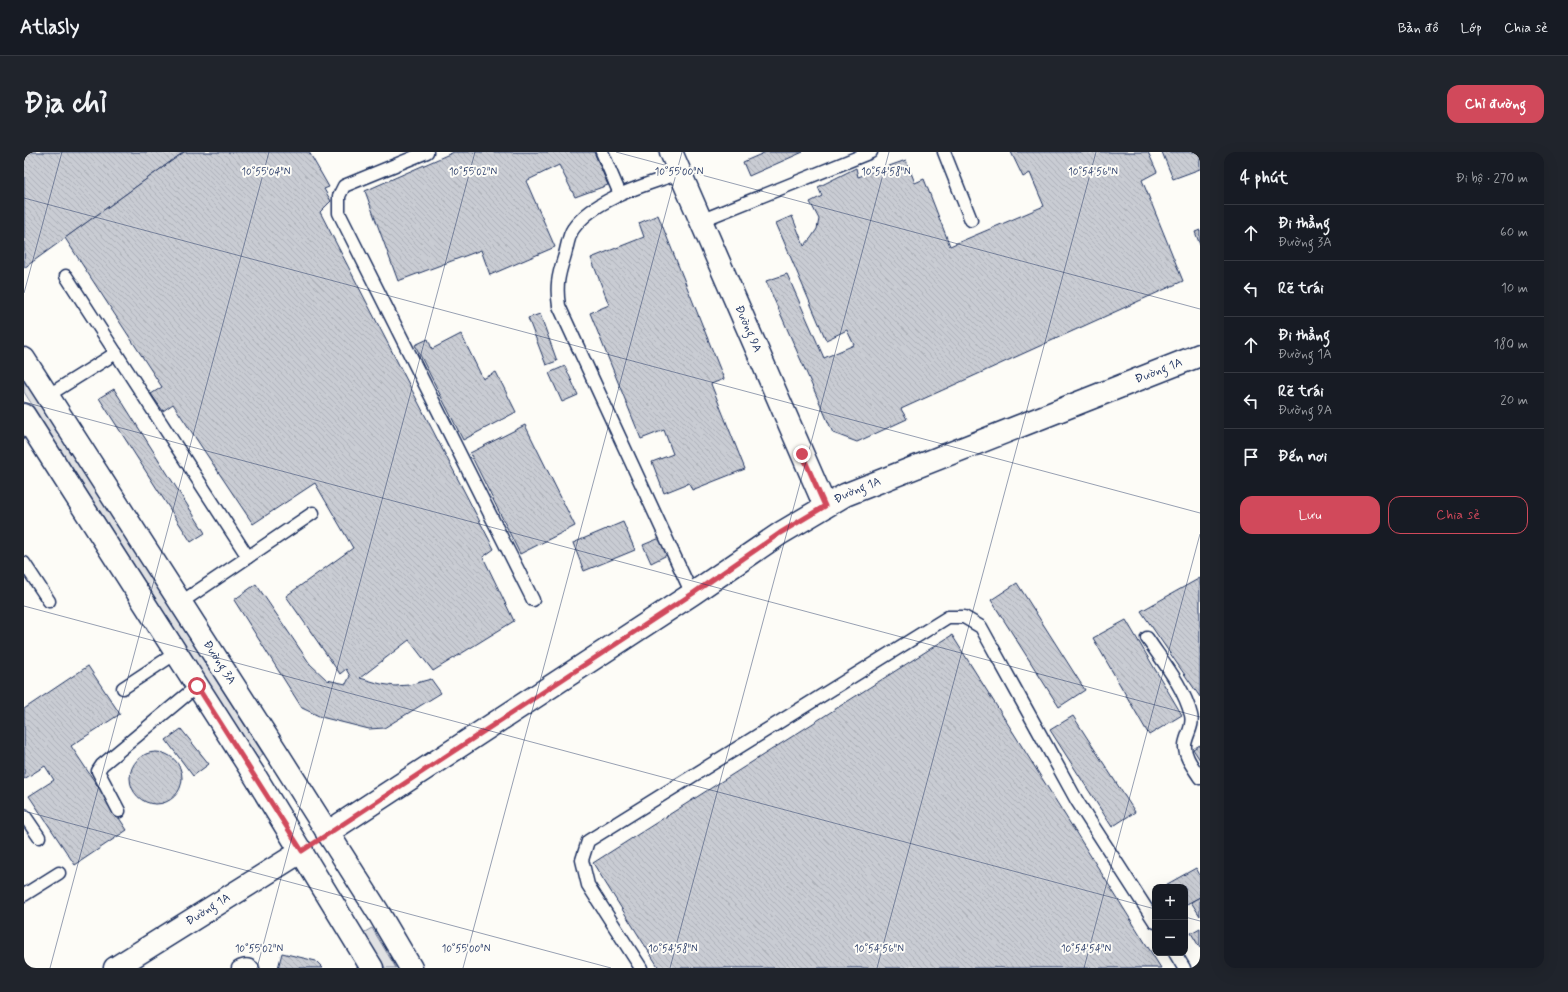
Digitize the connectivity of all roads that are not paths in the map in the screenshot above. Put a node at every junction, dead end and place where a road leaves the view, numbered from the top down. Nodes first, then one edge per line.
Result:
1 (427, 152) edge
2 (602, 152) edge
3 (671, 152) edge
4 (871, 152) edge
5 (944, 152) edge
6 (680, 173) junction
7 (620, 194) junction
8 (971, 220) dead end
9 (700, 221) junction
10 (66, 276) dead end
11 (116, 353) junction
12 (1200, 355) edge
13 (24, 359) edge
14 (47, 396) junction
15 (24, 416) edge
16 (825, 506) junction
17 (313, 513) dead end
18 (248, 557) junction
19 (24, 563) edge
20 (692, 594) junction
21 (533, 600) dead end
22 (49, 601) dead end
23 (180, 603) junction
24 (1147, 638) dead end
25 (176, 653) junction
26 (197, 686) junction
27 (123, 688) dead end
28 (1200, 778) edge
29 (119, 811) dead end
30 (24, 815) edge
31 (327, 833) junction
32 (39, 837) dead end
33 (302, 851) junction
34 (59, 873) dead end
35 (24, 895) edge
36 (1154, 920) edge
37 (1177, 956) edge
38 (115, 968) edge
39 (238, 968) edge
40 (253, 968) edge
41 (372, 968) edge
42 (411, 968) edge
43 (641, 968) edge
44 (1184, 968) edge

1 - 21 lane
2 - 7 lane
3 - 6 street, Đường 9A
4 - 9 lane
5 - 8 lane
6 - 7 lane
6 - 9 street, Đường 9A
7 - 20 lane
9 - 16 street, Đường 9A
10 - 11 lane
11 - 14 lane
11 - 18 lane
12 - 16 street, Đường 1A
13 - 14 street, Đường 3A
14 - 23 street, Đường 3A
15 - 25 street
16 - 20 street, Đường 1A
17 - 18 lane
18 - 23 lane
19 - 22 lane
20 - 31 street, Đường 1A
23 - 31 street, Đường 3A
24 - 28 lane
25 - 26 street
25 - 27 lane
26 - 29 lane
26 - 33 street
30 - 32 lane
31 - 33 street, Đường 1A
31 - 42 street, Đường 3A
33 - 38 street, Đường 1A
33 - 41 street
34 - 35 lane
36 - 43 lane
37 - 44 lane
39 - 40 lane

